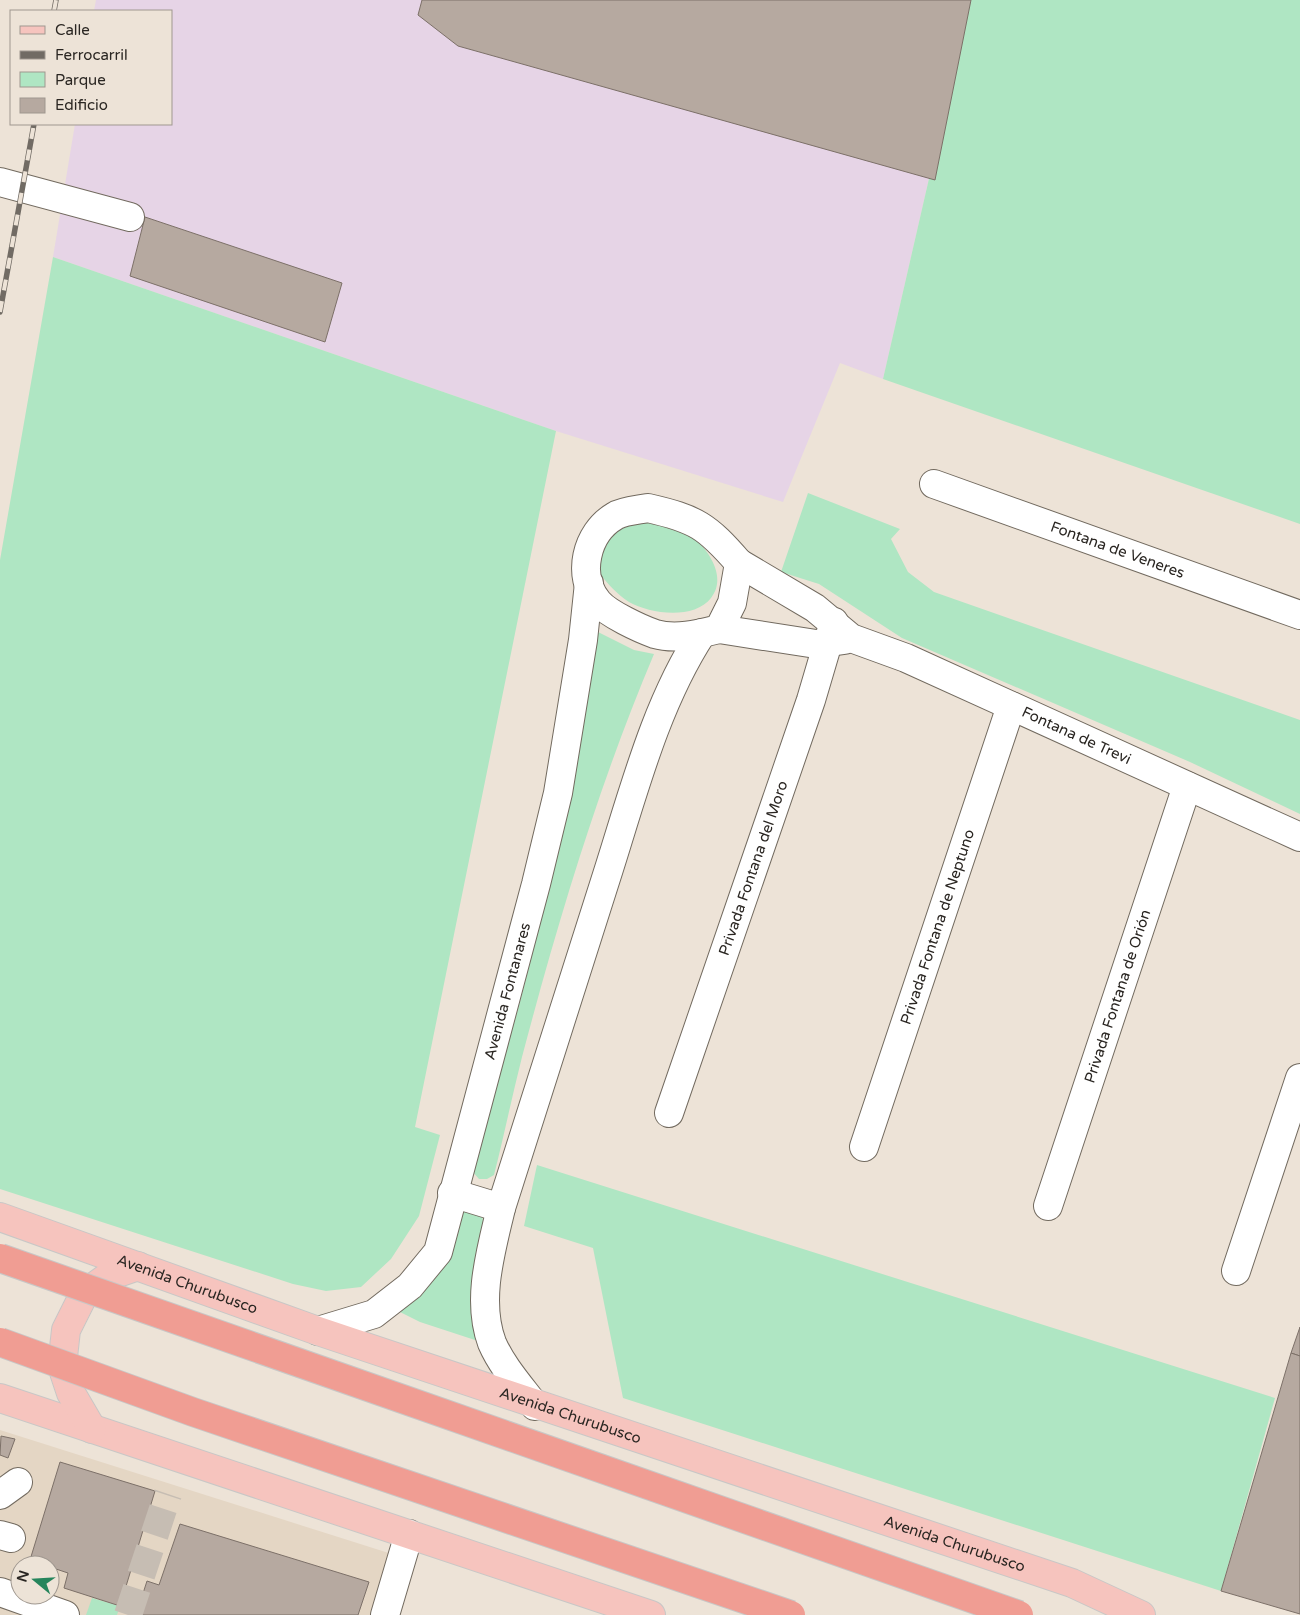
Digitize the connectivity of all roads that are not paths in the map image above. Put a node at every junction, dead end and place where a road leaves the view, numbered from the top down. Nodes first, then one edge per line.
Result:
1 (0, 182) edge
2 (130, 217) dead end
3 (934, 484) dead end
4 (739, 562) junction
5 (589, 583) junction
6 (1300, 615) edge
7 (711, 631) junction
8 (837, 634) junction
9 (1011, 706) junction
10 (1187, 786) junction
11 (1300, 837) edge
12 (1300, 1078) edge
13 (669, 1113) dead end
14 (864, 1147) dead end
15 (452, 1193) junction
16 (1048, 1206) dead end
17 (501, 1208) junction
18 (0, 1217) edge
19 (0, 1258) edge
20 (138, 1266) junction
21 (1236, 1271) dead end
22 (318, 1331) junction
23 (0, 1342) edge
24 (0, 1398) edge
25 (535, 1406) junction
26 (92, 1429) junction
27 (409, 1534) junction
28 (0, 1592) edge
29 (65, 1615) edge
30 (385, 1615) edge
31 (651, 1615) edge
32 (791, 1615) edge
33 (1018, 1615) edge
34 (1141, 1615) edge

1 - 2 street
3 - 6 street, Fontana de Veneres
4 - 5 street
4 - 7 street
4 - 8 street
5 - 7 street
5 - 15 street, Avenida Fontanares
7 - 8 street
7 - 17 street
8 - 9 street, Fontana de Trevi
8 - 13 street, Privada Fontana del Moro
9 - 10 street, Fontana de Trevi
9 - 14 street, Privada Fontana de Neptuno
10 - 11 street, Fontana de Trevi
10 - 16 street, Privada Fontana de Orión
12 - 21 street
15 - 17 street
15 - 22 street, Avenida Fontanares
17 - 25 street
18 - 20 main road, Avenida Churubusco
19 - 33 highway, bridge
20 - 22 main road, Avenida Churubusco
20 - 26 main road
22 - 25 main road, Avenida Churubusco
23 - 32 highway, bridge
24 - 26 main road
25 - 34 main road, Avenida Churubusco
26 - 27 main road
27 - 30 street
27 - 31 main road
28 - 29 street

